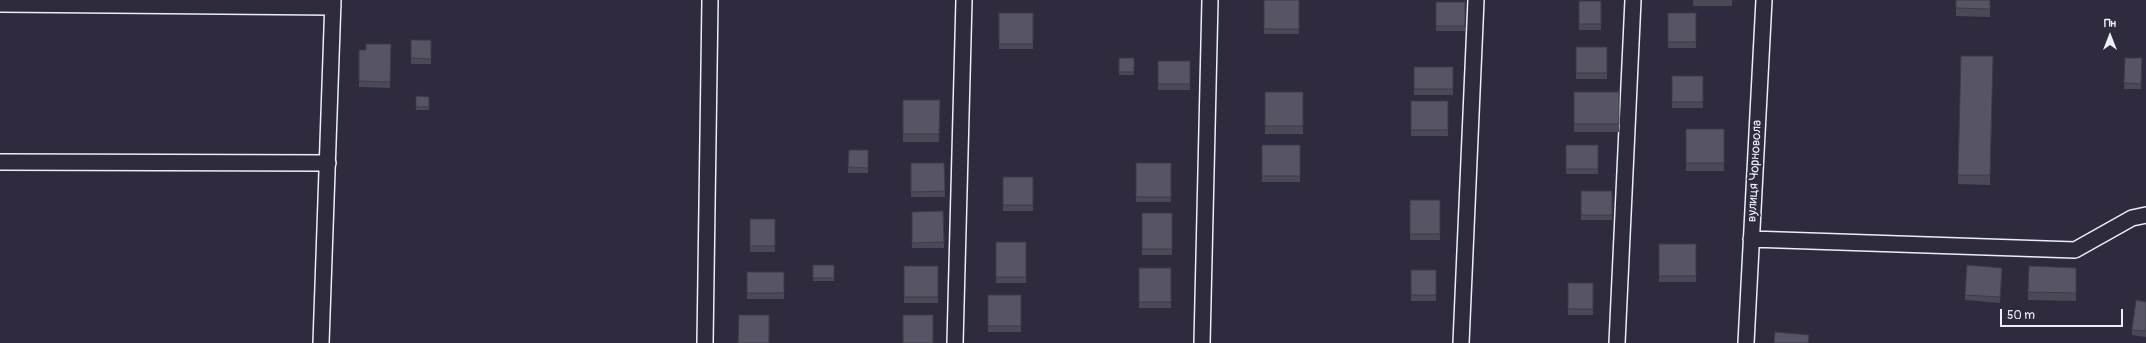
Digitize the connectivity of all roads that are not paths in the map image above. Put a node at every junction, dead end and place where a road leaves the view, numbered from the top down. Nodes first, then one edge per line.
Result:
1 (710, 0) edge
2 (964, 0) edge
3 (1210, 0) edge
4 (1476, 0) edge
5 (1633, 0) edge
6 (1764, 0) edge
7 (333, 3) edge
8 (0, 4) edge
9 (0, 162) edge
10 (328, 163) junction
11 (2146, 215) edge
12 (1751, 239) junction
13 (320, 343) edge
14 (705, 343) edge
15 (955, 343) edge
16 (1202, 343) edge
17 (1461, 343) edge
18 (1617, 343) edge
19 (1746, 343) edge

1 - 14 street
2 - 15 street
3 - 16 street
4 - 17 street
5 - 18 street
6 - 12 street, вулиця Чорновола
7 - 8 street
7 - 10 street
9 - 10 street
10 - 13 street
11 - 12 street
12 - 19 street, вулиця Чорновола

